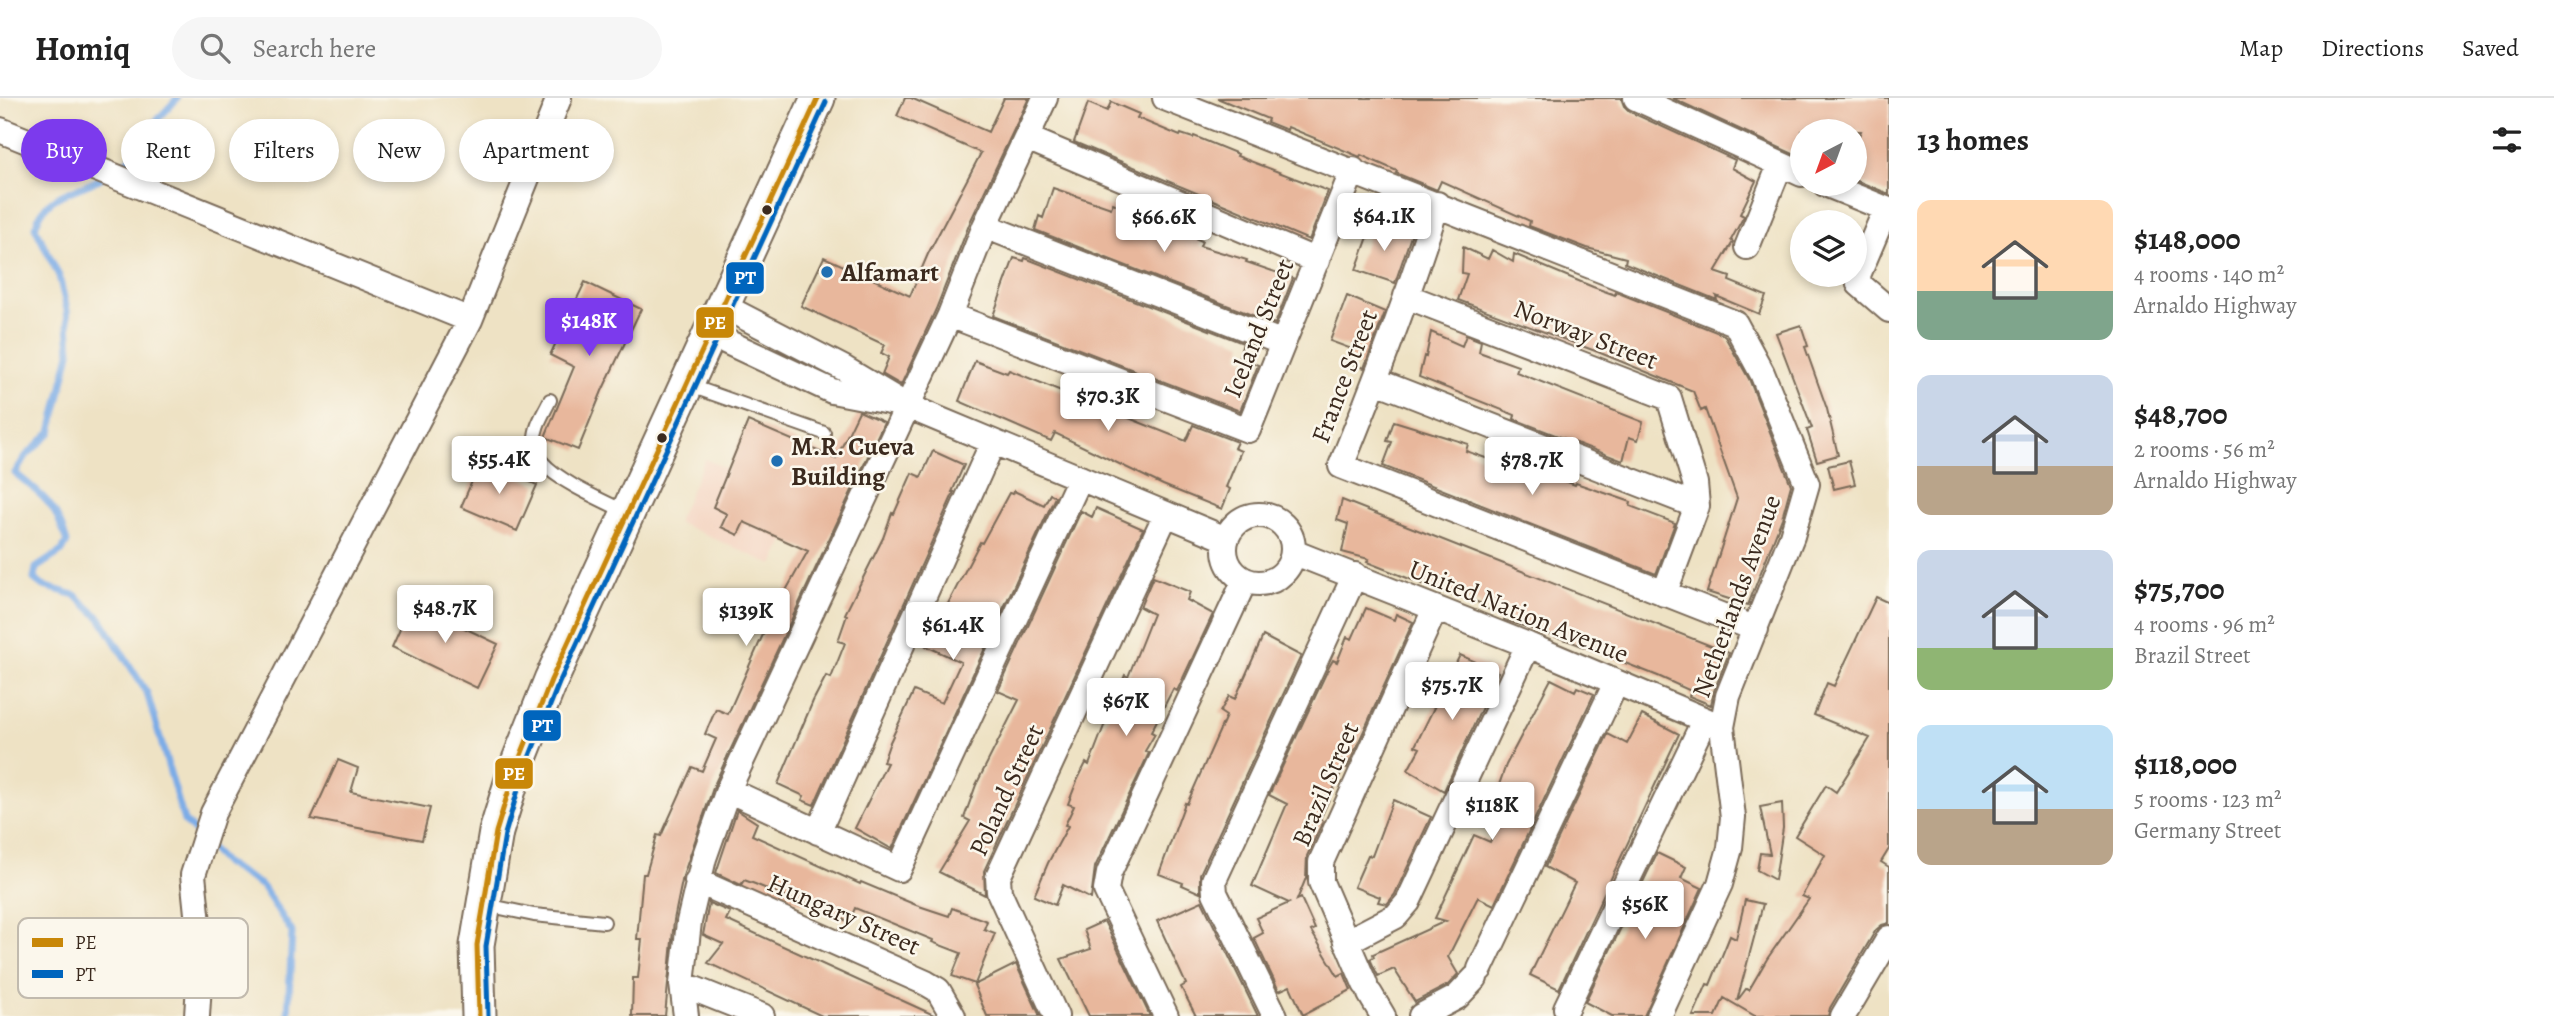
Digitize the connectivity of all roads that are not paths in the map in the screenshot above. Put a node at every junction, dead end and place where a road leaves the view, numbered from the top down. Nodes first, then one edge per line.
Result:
1 (559, 98) edge
2 (818, 98) edge
3 (1045, 98) edge
4 (1165, 98) edge
5 (1636, 98) edge
6 (0, 130) edge
7 (1027, 138) junction
8 (1353, 170) junction
9 (1790, 170) edge
10 (1790, 172) edge
11 (1855, 196) edge
12 (1437, 204) junction
13 (1887, 209) edge
14 (985, 226) junction
15 (1747, 247) dead end
16 (1317, 261) junction
17 (1406, 296) junction
18 (1889, 310) edge
19 (950, 315) junction
20 (470, 320) junction
21 (717, 320) junction
22 (1283, 343) junction
23 (1376, 381) junction
24 (687, 384) junction
25 (550, 400) dead end
26 (907, 406) junction
27 (824, 433) dead end
28 (993, 442) junction
29 (1080, 478) junction
30 (1697, 506) junction
31 (628, 513) junction
32 (1167, 514) junction
33 (1226, 539) junction
34 (1293, 552) junction
35 (1354, 575) junction
36 (1245, 580) junction
37 (1664, 594) junction
38 (1435, 609) junction
39 (1756, 629) junction
40 (1528, 645) junction
41 (1616, 683) junction
42 (1713, 724) junction
43 (728, 790) junction
44 (818, 832) junction
45 (697, 881) junction
46 (482, 905) junction
47 (197, 918) edge
48 (604, 922) dead end
49 (1889, 938) edge
50 (1346, 942) junction
51 (682, 984) junction
52 (198, 998) edge
53 (1566, 1008) dead end
54 (197, 1016) edge
55 (479, 1016) edge
56 (686, 1016) edge
57 (762, 1016) edge
58 (953, 1016) edge
59 (1056, 1016) edge
60 (1166, 1016) edge
61 (1275, 1016) edge
62 (1383, 1016) edge
63 (1421, 1016) edge
64 (1658, 1016) edge
65 (1843, 1016) edge

1 - 20 street
2 - 21 main road
3 - 7 street
4 - 8 street
5 - 9 street
6 - 20 street
7 - 14 street
7 - 16 street
8 - 12 street
8 - 16 street, Iceland Street
10 - 15 street
11 - 13 street
12 - 17 street, France Street
12 - 39 street, Netherlands Avenue
13 - 18 street
14 - 19 street
14 - 22 street
16 - 22 street, Iceland Street
17 - 23 street, France Street
17 - 30 street, Norway Street
19 - 22 street, Iceland Street
19 - 26 street
20 - 47 street
21 - 24 main road
21 - 26 street
23 - 30 street
23 - 37 street, France Street
24 - 27 lane
24 - 31 main road
25 - 31 lane
26 - 28 street
26 - 43 street
28 - 29 street
28 - 44 street
29 - 32 street
29 - 44 street
30 - 37 street, Norway Street
31 - 46 main road
32 - 33 street
32 - 59 street, Poland Street
33 - 34 street
33 - 36 street
34 - 35 street, United Nation Avenue
34 - 36 street
35 - 38 street, United Nation Avenue
35 - 61 street
36 - 60 street
37 - 39 street, France Street
38 - 40 street, United Nation Avenue
38 - 50 street, Brazil Street
39 - 42 street, Netherlands Avenue
40 - 41 street, United Nation Avenue
40 - 50 street
41 - 42 street, United Nation Avenue
41 - 63 street
42 - 53 street
42 - 64 street, Netherlands Avenue
43 - 44 street
43 - 45 street
45 - 51 street
45 - 58 street, Hungary Street
46 - 48 lane
46 - 55 main road
49 - 65 street
50 - 62 street, Brazil Street
51 - 56 street
51 - 57 street
52 - 54 street

